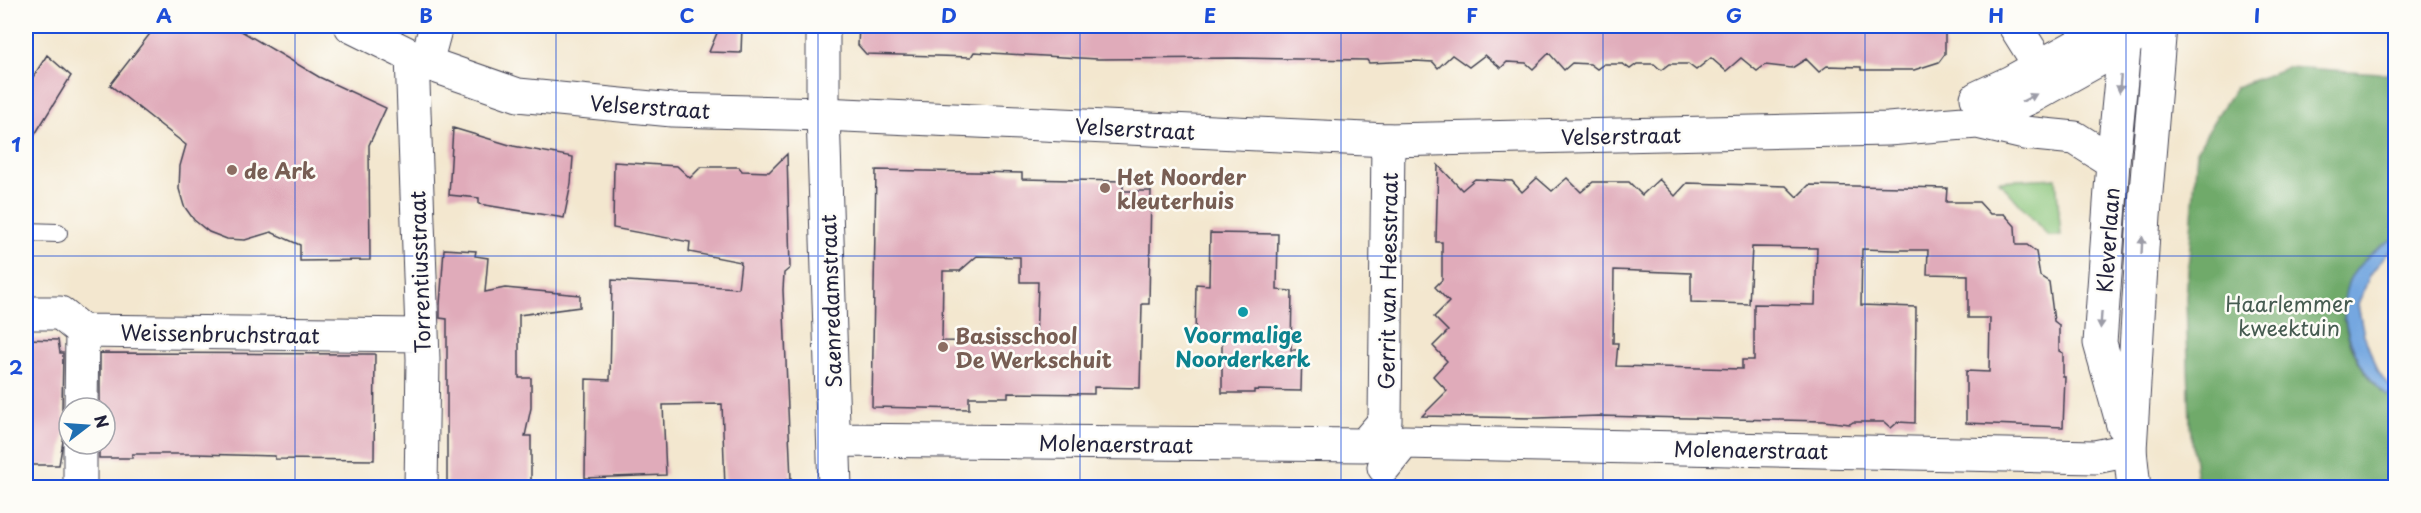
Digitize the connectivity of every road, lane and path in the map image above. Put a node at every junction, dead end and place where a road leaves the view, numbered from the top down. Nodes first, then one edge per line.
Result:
1 (351, 26) edge
2 (436, 26) edge
3 (823, 26) edge
4 (2015, 26) edge
5 (2160, 26) edge
6 (2126, 31) edge
7 (419, 59) junction
8 (2040, 66) junction
9 (823, 114) junction
10 (1977, 122) junction
11 (1934, 125) junction
12 (1388, 140) junction
13 (2113, 162) junction
14 (26, 232) edge
15 (58, 233) dead end
16 (26, 313) edge
17 (82, 331) junction
18 (421, 336) junction
19 (81, 396) edge
20 (835, 440) junction
21 (2130, 450) junction
22 (1384, 452) edge
23 (81, 456) edge
24 (80, 488) edge
25 (421, 488) edge
26 (835, 488) edge
27 (2134, 488) edge

1 - 7 street, Velserstraat
2 - 7 street, Torrentiusstraat
3 - 9 street, Saenredamstraat
4 - 8 street
21 -> 5 street, Kleverlaan
6 - 8 street
10 -> 6 street, Velserstraat
6 -> 13 street, Kleverlaan
7 - 9 street, Velserstraat
7 - 18 street, Torrentiusstraat
8 - 11 street
9 - 12 street, Velserstraat
9 - 20 street, Saenredamstraat
10 - 11 street, Velserstraat
10 - 13 street
11 - 12 street, Velserstraat
12 - 22 street, Gerrit van Heesstraat
13 -> 21 street, Kleverlaan
14 - 15 lane
16 - 17 street
17 - 18 street, Weissenbruchstraat
17 - 19 street
18 - 25 street, Torrentiusstraat
20 - 22 street, Molenaerstraat
20 - 26 street, Saenredamstraat
21 - 22 street, Molenaerstraat
21 - 27 street, Kleverlaan
23 - 24 street

